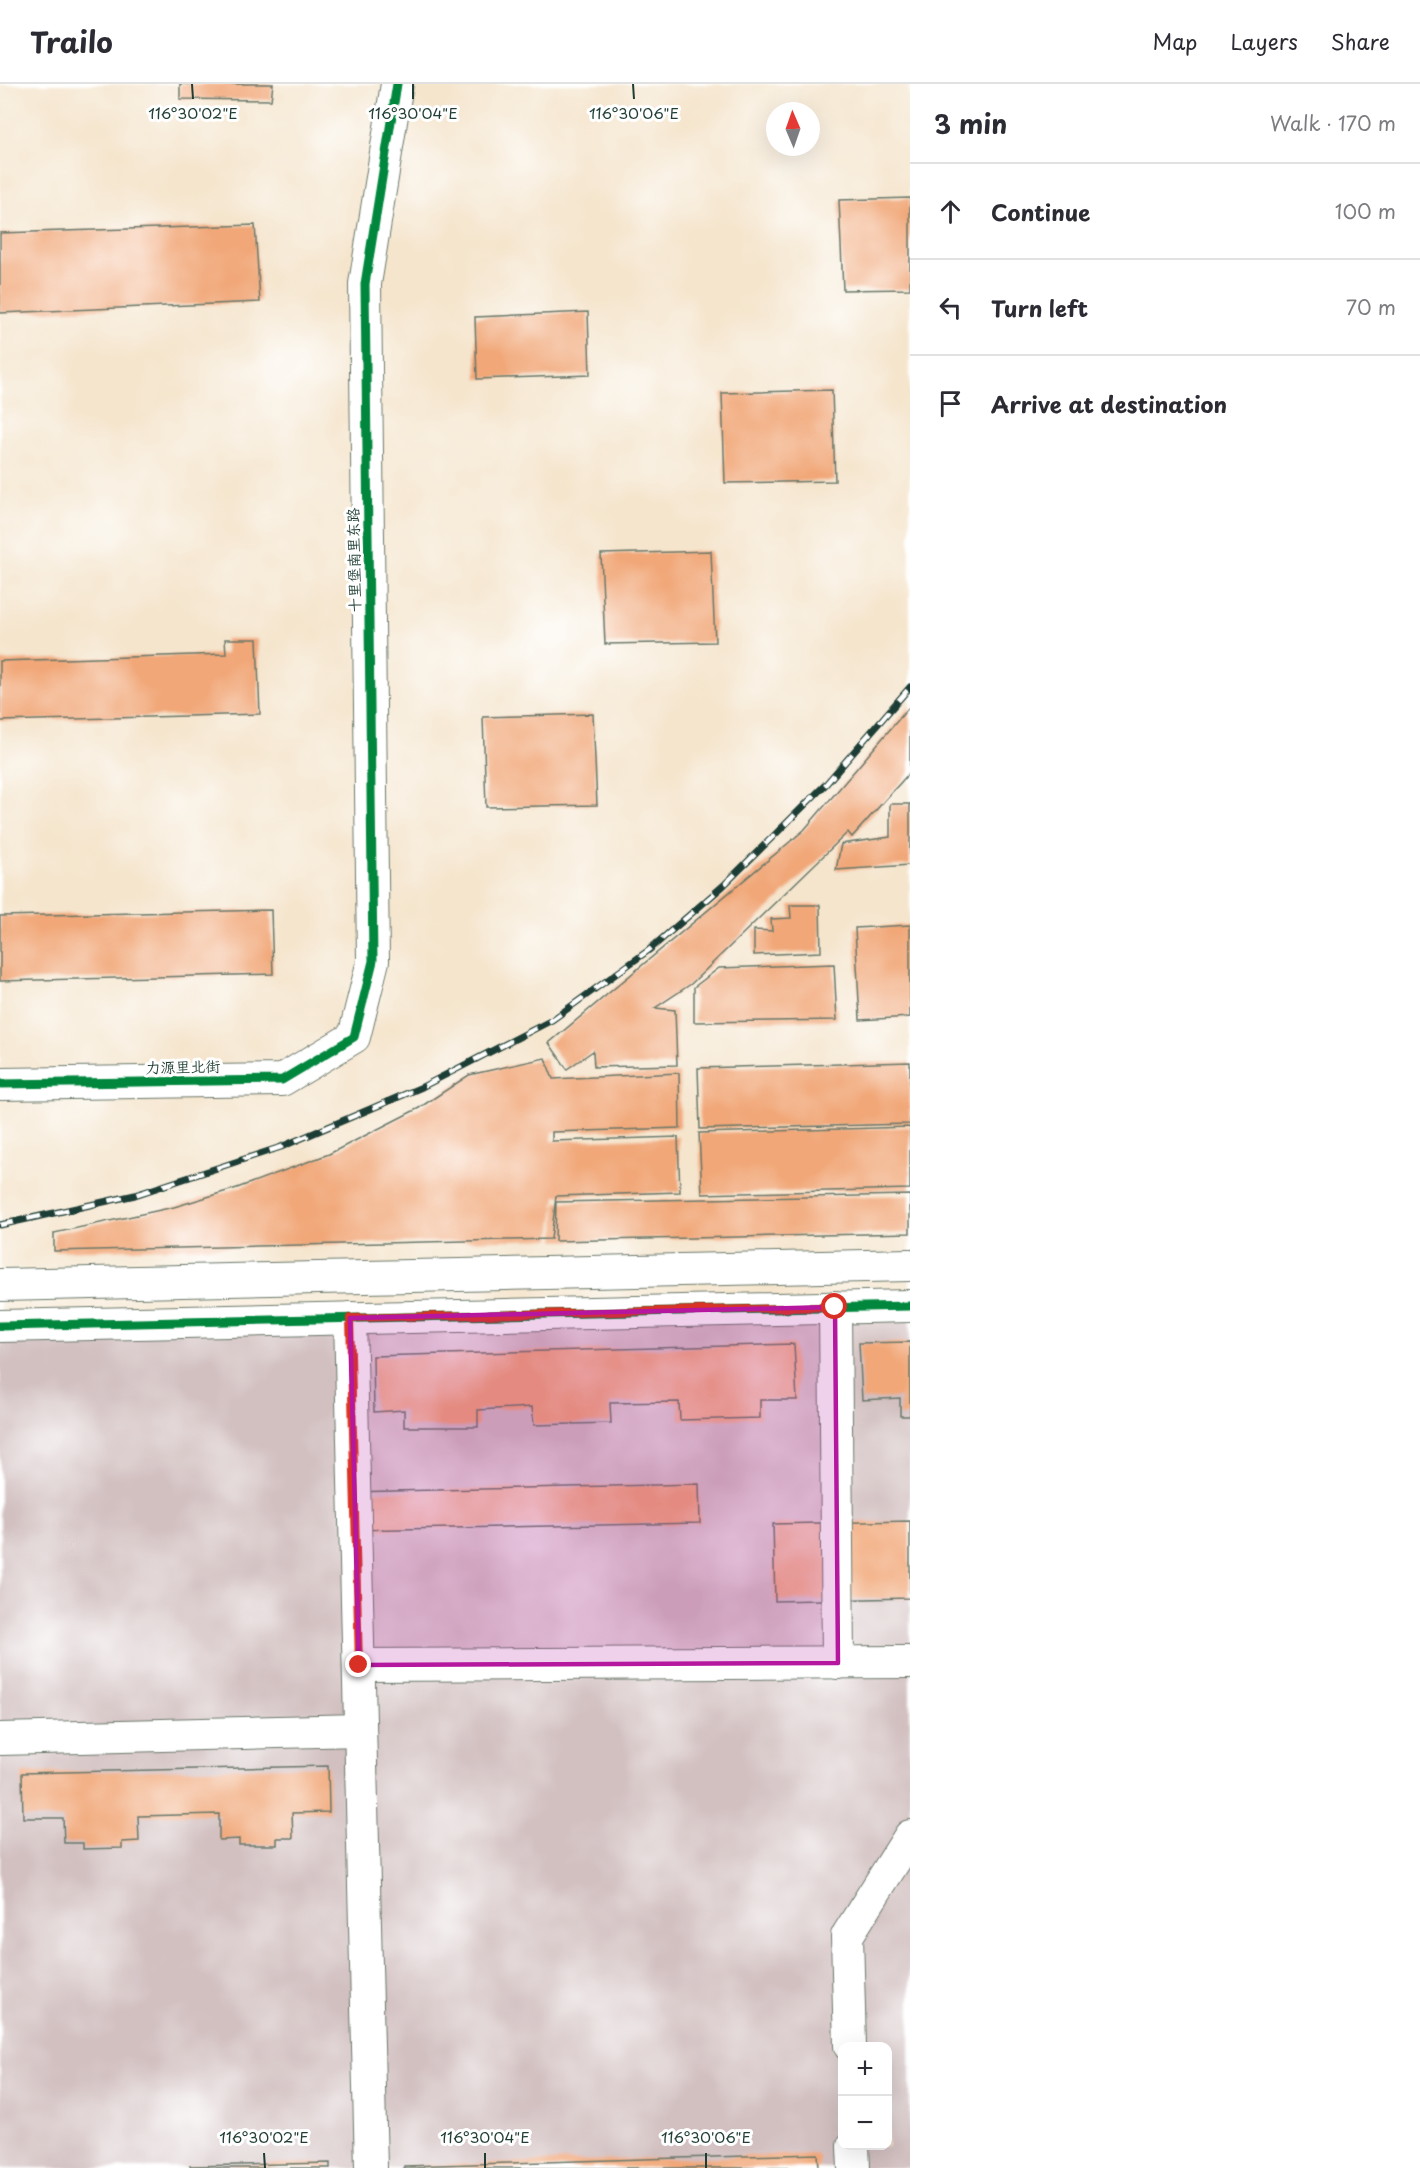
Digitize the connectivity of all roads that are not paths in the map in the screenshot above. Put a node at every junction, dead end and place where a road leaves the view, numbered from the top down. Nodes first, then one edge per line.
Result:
1 (397, 84) edge
2 (354, 1036) joint
3 (0, 1084) edge
4 (910, 1265) edge
5 (0, 1285) edge
6 (910, 1306) edge
7 (835, 1307) junction
8 (350, 1318) junction
9 (0, 1326) edge
10 (910, 1662) edge
11 (838, 1663) junction
12 (359, 1665) junction
13 (360, 1730) junction
14 (0, 1739) edge
15 (910, 1836) edge
16 (850, 2042) edge
17 (853, 2150) edge
18 (371, 2168) edge
19 (854, 2168) edge

1 - 2 street, 十里堡南里东路
2 - 3 street, 力源里北街
4 - 5 street
6 - 7 street
7 - 8 street
7 - 11 street
8 - 9 street
8 - 12 street
10 - 11 street
11 - 12 street
12 - 13 street
13 - 14 street
13 - 18 street
15 - 16 street
17 - 19 street

